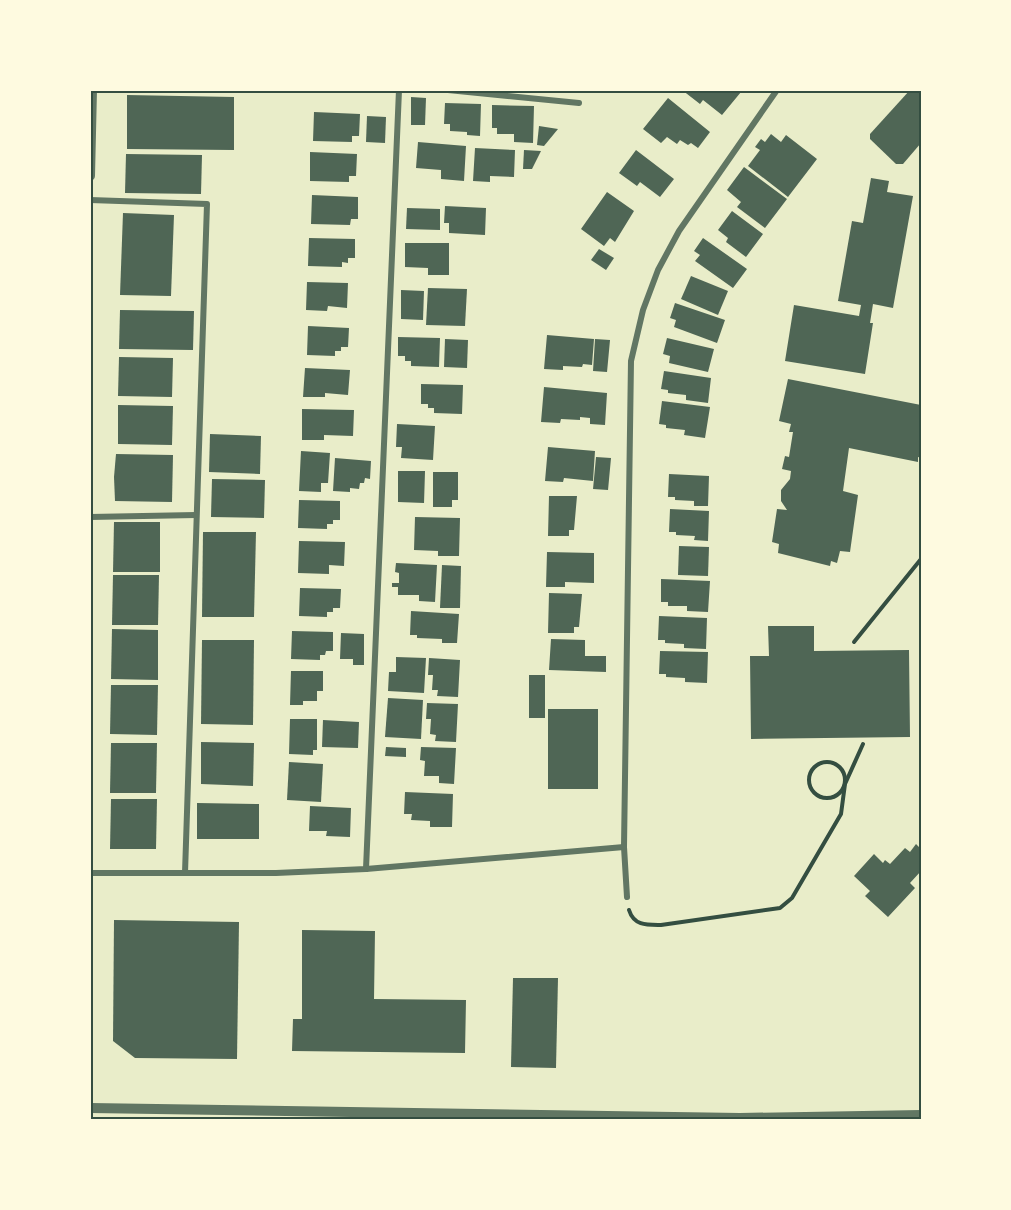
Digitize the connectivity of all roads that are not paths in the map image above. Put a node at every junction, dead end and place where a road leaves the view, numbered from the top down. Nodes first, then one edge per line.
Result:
1 (92, 90) edge
2 (399, 90) edge
3 (448, 90) edge
4 (777, 90) edge
5 (579, 103) dead end
6 (90, 176) edge
7 (90, 200) edge
8 (196, 515) junction
9 (90, 517) edge
10 (624, 847) junction
11 (366, 869) junction
12 (90, 873) edge
13 (185, 873) junction
14 (627, 897) road end
15 (90, 1108) edge
16 (916, 1116) edge
17 (568, 1118) edge

1 - 6 street
2 - 11 street
3 - 5 street
4 - 10 street
7 - 8 street
8 - 9 street
8 - 13 street
10 - 11 street
10 - 14 street
11 - 13 street
12 - 13 street
15 - 17 street
16 - 17 street

